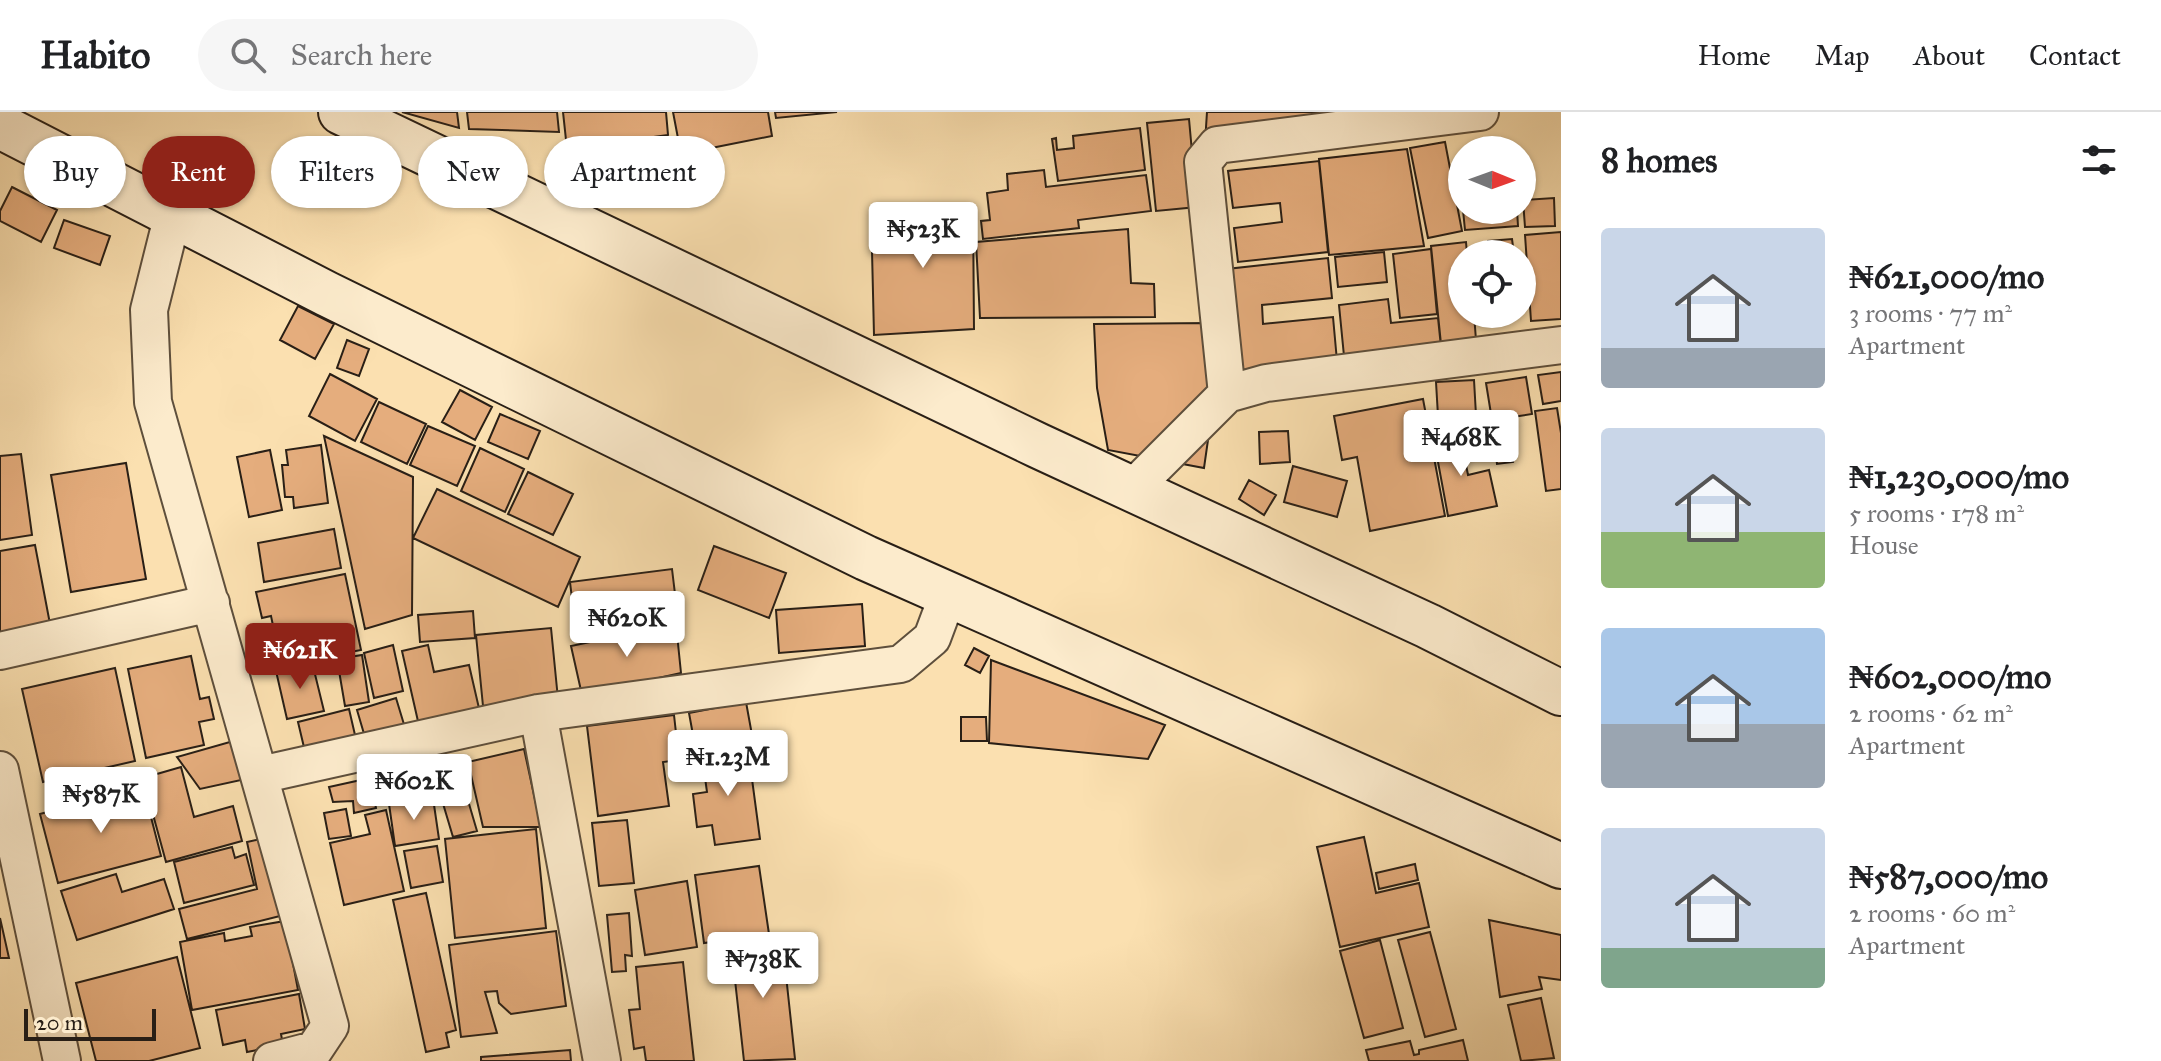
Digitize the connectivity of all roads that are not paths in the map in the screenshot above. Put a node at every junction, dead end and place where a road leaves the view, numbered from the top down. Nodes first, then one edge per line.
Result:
1 (341, 112) edge
2 (1480, 112) edge
3 (0, 126) edge
4 (173, 214) junction
5 (1561, 345) edge
6 (1227, 394) junction
7 (1132, 489) junction
8 (948, 595) junction
9 (211, 603) junction
10 (0, 651) edge
11 (1561, 693) edge
12 (538, 713) junction
13 (0, 770) edge
14 (260, 775) junction
15 (1561, 866) edge
16 (62, 1061) edge
17 (272, 1061) edge
18 (602, 1061) edge

1 - 7 street
2 - 6 street
3 - 4 street
4 - 8 street
4 - 9 street
5 - 6 street
6 - 7 street
7 - 11 street
8 - 12 street
8 - 15 street
9 - 10 street
9 - 14 street
12 - 14 street
12 - 18 street
13 - 16 street
14 - 17 street

